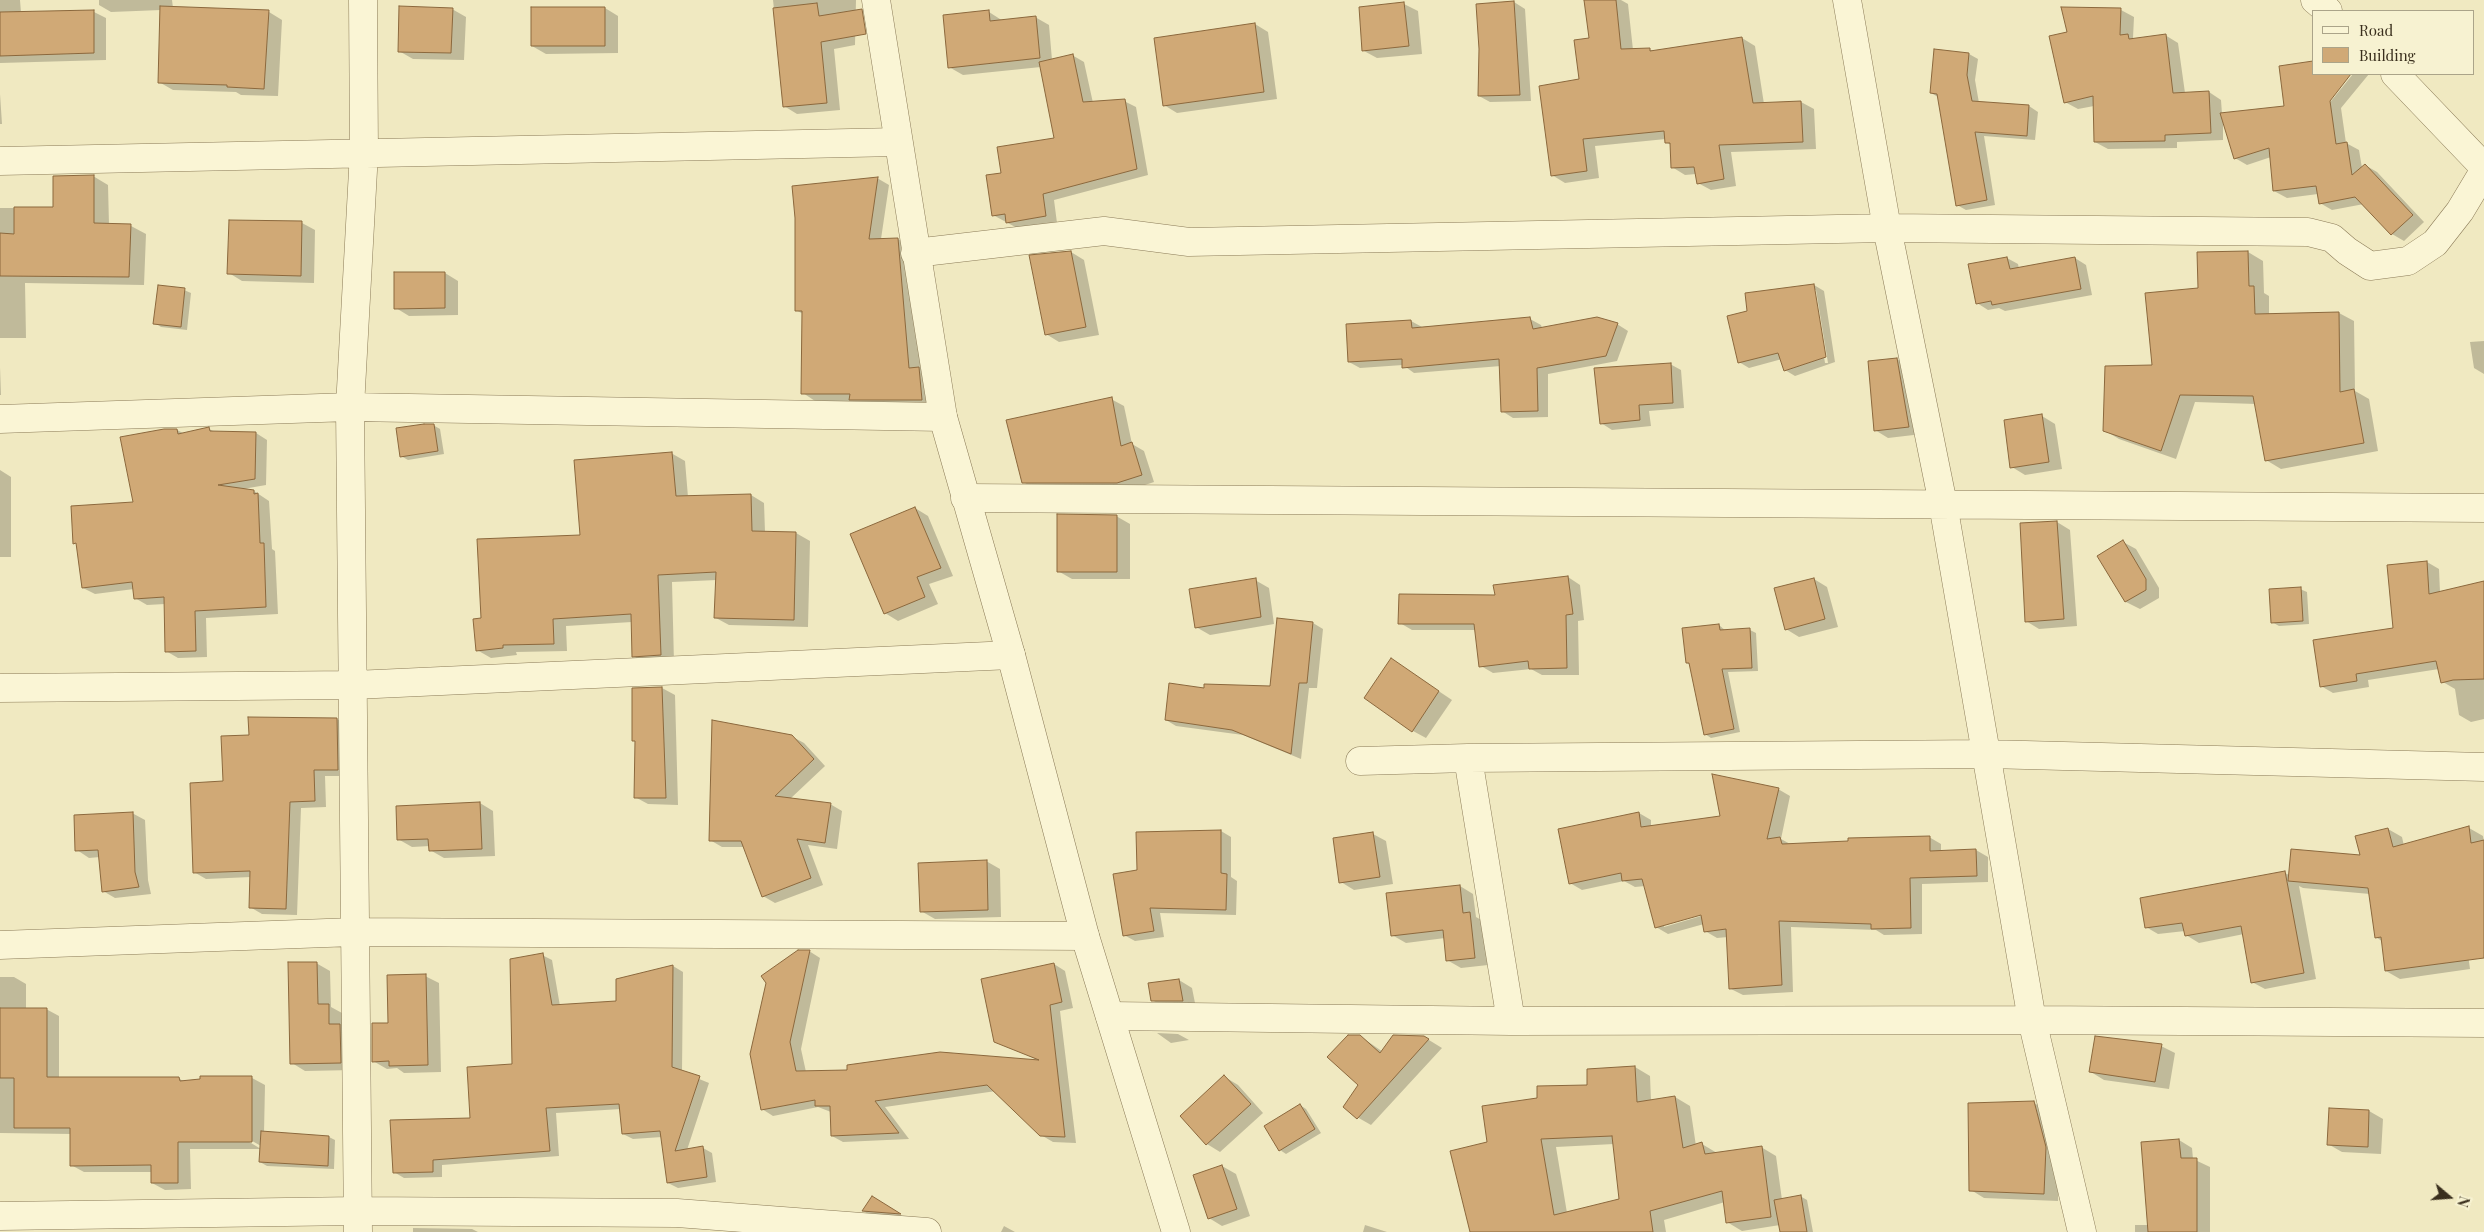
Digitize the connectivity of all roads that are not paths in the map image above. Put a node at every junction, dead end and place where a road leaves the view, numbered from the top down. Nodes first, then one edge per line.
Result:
1 (363, 0) edge
2 (876, 0) edge
3 (1847, 0) edge
4 (2315, 0) edge
5 (2327, 10) edge
6 (2396, 75) edge
7 (898, 142) junction
8 (364, 152) junction
9 (0, 161) edge
10 (2484, 167) edge
11 (2484, 171) edge
12 (1887, 228) junction
13 (915, 253) junction
14 (350, 407) junction
15 (943, 417) junction
16 (0, 419) edge
17 (965, 498) junction
18 (1943, 504) junction
19 (2484, 508) edge
20 (1011, 655) junction
21 (354, 685) junction
22 (0, 688) edge
23 (1987, 754) junction
24 (1468, 758) junction
25 (1360, 761) dead end
26 (2484, 768) edge
27 (354, 932) junction
28 (1086, 936) junction
29 (0, 945) edge
30 (1110, 1016) junction
31 (1511, 1020) junction
32 (2032, 1020) junction
33 (2484, 1023) edge
34 (0, 1216) edge
35 (357, 1221) edge
36 (927, 1232) edge
37 (1176, 1232) edge
38 (2082, 1232) edge

1 - 8 street
2 - 7 street
3 - 12 street
4 - 5 street
6 - 10 street
7 - 8 street
7 - 13 street
8 - 9 street
8 - 14 street
11 - 12 street
12 - 13 street
12 - 18 street
13 - 15 street
14 - 15 street
14 - 16 street
14 - 21 street
15 - 17 street
17 - 18 street
17 - 20 street
18 - 19 street
18 - 23 street
20 - 21 street
20 - 28 street
21 - 22 street
21 - 27 street
23 - 24 street
23 - 26 street
23 - 32 street
24 - 25 street
24 - 31 street
27 - 28 street
27 - 29 street
27 - 35 street
28 - 30 street
30 - 31 street
30 - 37 street
31 - 32 street
32 - 33 street
32 - 38 street
34 - 35 street
35 - 36 street

